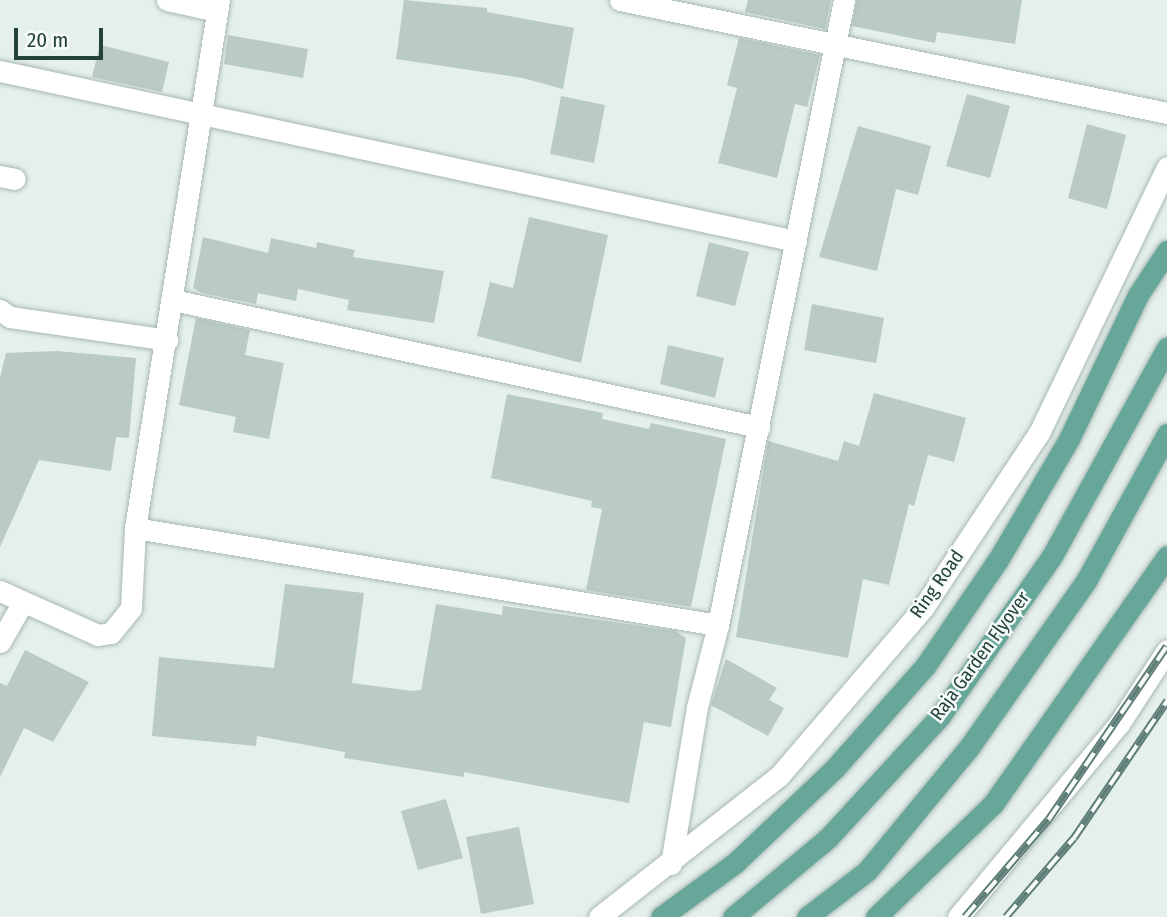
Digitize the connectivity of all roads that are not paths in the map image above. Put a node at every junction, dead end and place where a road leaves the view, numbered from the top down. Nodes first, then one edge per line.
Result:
1 (167, 0) edge
2 (620, 0) edge
3 (844, 0) edge
4 (218, 6) edge
5 (835, 44) junction
6 (0, 71) edge
7 (1167, 113) edge
8 (201, 115) junction
9 (1167, 167) edge
10 (796, 241) junction
11 (1167, 251) edge
12 (173, 300) junction
13 (0, 310) edge
14 (167, 340) junction
15 (1167, 348) edge
16 (759, 427) junction
17 (1167, 434) edge
18 (135, 528) junction
19 (1167, 556) edge
20 (0, 591) edge
21 (23, 602) junction
22 (718, 625) junction
23 (0, 642) edge
24 (1167, 650) edge
25 (671, 864) junction
26 (599, 917) edge
27 (661, 917) edge
28 (733, 917) edge
29 (807, 917) edge
30 (876, 917) edge
31 (958, 917) edge

1 - 4 street
2 - 5 street
3 - 5 street
4 - 8 street
5 - 7 street
5 - 10 street
6 - 8 street
8 - 10 street
8 - 12 street
9 - 25 street, Ring Road
10 - 16 street
11 - 27 main road
12 - 14 street
12 - 16 street
13 - 14 street
14 - 18 street
15 - 28 main road, Raja Garden Flyover
16 - 22 street
17 - 29 main road
18 - 21 street
18 - 22 street
19 - 30 main road
20 - 21 street
21 - 23 street
22 - 25 street
24 - 31 street
25 - 26 street, Ring Road

